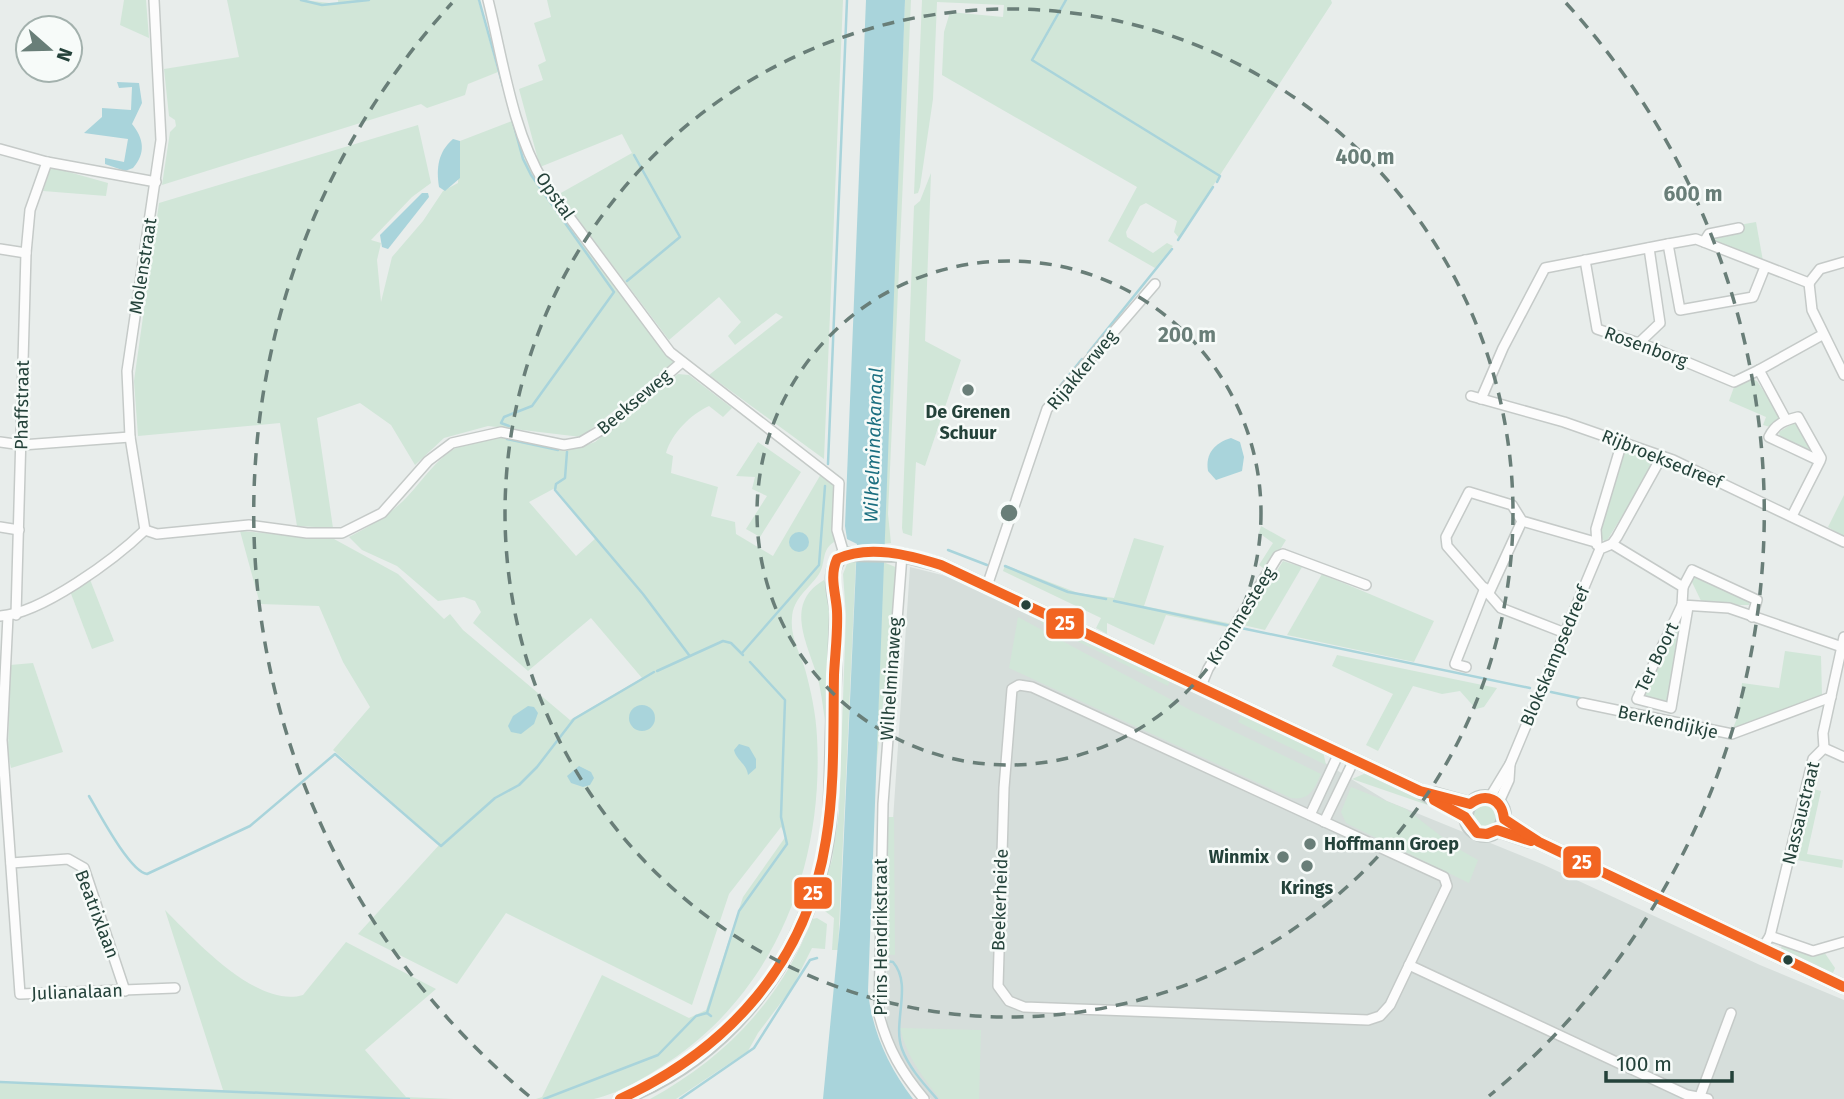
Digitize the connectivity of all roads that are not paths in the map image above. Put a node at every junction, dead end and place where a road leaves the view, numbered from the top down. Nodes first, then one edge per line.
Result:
1 (154, 0) edge
2 (488, 0) edge
3 (0, 149) edge
4 (47, 162) junction
5 (156, 182) junction
6 (1739, 228) dead end
7 (1704, 242) junction
8 (1668, 244) junction
9 (1649, 248) junction
10 (0, 249) edge
11 (26, 253) junction
12 (1585, 260) junction
13 (1844, 262) edge
14 (1765, 267) junction
15 (1809, 283) junction
16 (1155, 284) dead end
17 (1822, 335) junction
18 (1639, 343) junction
19 (682, 362) junction
20 (1759, 370) junction
21 (1844, 374) edge
22 (1786, 420) junction
23 (130, 437) junction
24 (0, 442) edge
25 (1622, 442) junction
26 (22, 445) junction
27 (1661, 456) junction
28 (1820, 461) junction
29 (1792, 516) junction
30 (1522, 521) junction
31 (0, 527) edge
32 (19, 530) junction
33 (145, 530) junction
34 (1844, 542) edge
35 (1612, 544) junction
36 (1597, 545) junction
37 (847, 553) junction
38 (902, 555) junction
39 (1366, 585) dead end
40 (987, 586) junction
41 (1683, 587) junction
42 (1487, 590) junction
43 (1685, 606) junction
44 (8, 616) edge
45 (1752, 617) junction
46 (1565, 633) junction
47 (1843, 642) edge
48 (1466, 667) dead end
49 (1201, 686) junction
50 (1831, 697) junction
51 (1582, 704) dead end
52 (1, 740) edge
53 (1824, 748) junction
54 (1339, 753) junction
55 (1844, 757) edge
56 (1354, 760) junction
57 (1494, 799) junction
58 (883, 804) joint
59 (1467, 810) junction
60 (1310, 815) junction
61 (1324, 822) junction
62 (1501, 825) junction
63 (11, 863) junction
64 (1770, 936) junction
65 (1844, 942) edge
66 (1762, 949) junction
67 (1409, 965) junction
68 (1844, 987) edge
69 (175, 988) dead end
70 (125, 991) junction
71 (1731, 1013) dead end
72 (1704, 1098) edge
73 (620, 1099) edge
74 (924, 1099) edge

1 - 5 street, Molenstraat
2 - 19 street, Opstal
3 - 4 street
4 - 5 street
4 - 11 street, Phaffstraat
5 - 23 street, Molenstraat
6 - 7 street
7 - 8 street
7 - 14 street
8 - 9 street
8 - 14 street
9 - 12 street
9 - 18 street
10 - 11 street
11 - 26 street, Phaffstraat
12 - 18 street, Rosenborg
12 - 25 street, Rijbroeksedreef
13 - 15 street
14 - 15 street
15 - 17 street
16 - 40 street, Rijakkerweg
17 - 20 street, Rosenborg
17 - 21 street
18 - 20 street, Rosenborg
19 - 33 street, Beekseweg
19 - 37 street, Beekseweg
20 - 22 street
22 - 28 street
22 - 28 street
23 - 26 street
23 - 33 street, Molenstraat
24 - 26 street
25 - 27 street, Rijbroeksedreef
25 - 36 street, Blokskampsedreef
26 - 32 street, Phaffstraat
27 - 29 street, Rijbroeksedreef
27 - 35 street
28 - 29 street
29 - 34 street, Rijbroeksedreef
30 - 36 street
30 - 42 street
30 - 42 street
31 - 32 street
32 - 44 street, Phaffstraat
33 - 44 street
35 - 36 street
35 - 41 street
36 - 46 street, Blokskampsedreef
37 - 38 main road
37 - 73 main road
38 - 40 main road
38 - 58 street, Wilhelminaweg
39 - 49 street, Krommesteeg
40 - 49 main road
41 - 43 street, Ter Boort
41 - 45 street
42 - 46 street
42 - 48 street
43 - 43 street, Ter Boort
43 - 45 street, Ter Boort
44 - 52 street, Julianalaan
45 - 47 street, Ter Boort
46 - 57 street, Blokskampsedreef
47 - 50 street, Nassaustraat
49 - 54 main road
50 - 51 street, Berkendijkje
50 - 53 street, Nassaustraat
52 - 63 street, Julianalaan
53 - 55 street
53 - 64 street, Nassaustraat
54 - 56 main road
54 - 60 street
56 - 59 main road
56 - 61 street
57 - 59 main road
57 - 62 main road
58 - 74 street, Prins Hendrikstraat
59 - 62 main road
60 - 61 street, Beekerheide
60 - 67 street, Beekerheide
61 - 67 street, Beekerheide
62 - 66 main road
63 - 70 street, Beatrixlaan
63 - 70 street, Julianalaan
64 - 65 street
64 - 66 street, Nassaustraat
66 - 68 main road
67 - 72 street
69 - 70 street, Julianalaan
71 - 72 street

